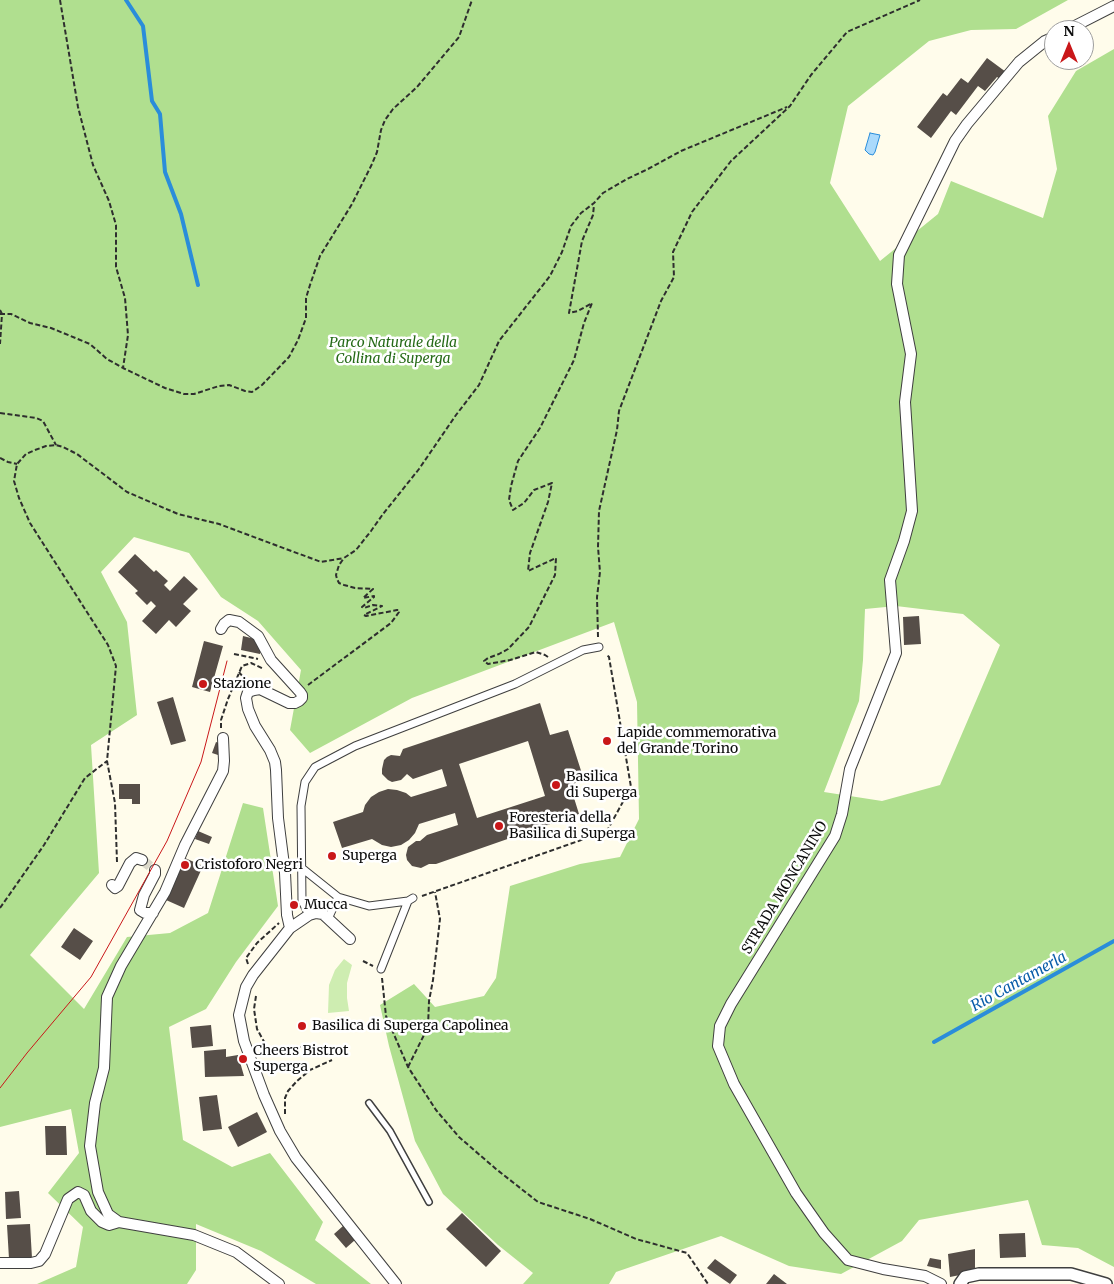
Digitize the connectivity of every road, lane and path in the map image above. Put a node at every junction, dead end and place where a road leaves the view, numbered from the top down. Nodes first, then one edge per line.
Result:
1 (60, 0) edge
2 (472, 0) edge
3 (920, 0) edge
4 (1114, 6) edge
5 (1087, 20) edge
6 (1044, 42) edge
7 (790, 106) junction
8 (594, 203) junction
9 (1, 313) edge
10 (0, 344) edge
11 (123, 368) junction
12 (0, 413) edge
13 (56, 445) junction
14 (0, 458) edge
15 (17, 464) junction
16 (344, 558) junction
17 (221, 629) dead end
18 (599, 647) junction
19 (234, 654) dead end
20 (271, 660) junction
21 (556, 664) junction
22 (265, 670) dead end
23 (300, 692) junction
24 (223, 738) joint
25 (107, 761) junction
26 (142, 860) dead end
27 (303, 869) junction
28 (155, 870) dead end
29 (112, 885) joint
30 (434, 892) junction
31 (426, 894) dead end
32 (338, 897) junction
33 (0, 908) edge
34 (287, 912) junction
35 (153, 913) junction
36 (309, 914) junction
37 (328, 919) junction
38 (290, 928) junction
39 (350, 939) dead end
40 (363, 961) dead end
41 (381, 969) junction
42 (253, 975) junction
43 (257, 992) dead end
44 (325, 1047) dead end
45 (332, 1060) dead end
46 (408, 1067) junction
47 (369, 1103) dead end
48 (285, 1117) dead end
49 (429, 1202) dead end
50 (119, 1222) junction
51 (0, 1263) edge
52 (279, 1284) edge
53 (396, 1284) edge
54 (708, 1284) edge
55 (941, 1284) edge
56 (960, 1284) edge
57 (1106, 1284) edge

1 - 11 path
2 - 11 path
3 - 7 path
4 - 5 street
6 - 55 street, STRADA MONCANINO
7 - 8 path
7 - 18 path
8 - 16 path
8 - 21 path
9 - 10 path
9 - 11 path
12 - 13 path
13 - 15 path
13 - 16 path
14 - 15 path
15 - 25 path
16 - 23 path
17 - 20 street
18 - 21 street
18 - 30 path
19 - 20 path
20 - 23 street
21 - 27 street
22 - 24 path
23 - 34 street
24 - 35 street
25 - 29 path
25 - 33 path
26 - 29 street
27 - 32 street
27 - 36 street
28 - 35 street
30 - 31 path
30 - 46 path
32 - 37 street
32 - 41 street
34 - 38 street
34 - 42 path
35 - 50 street
36 - 37 street
36 - 38 street
37 - 39 street
38 - 42 street
40 - 41 path
41 - 46 path
42 - 53 street
43 - 44 path
45 - 48 path
46 - 54 path
47 - 49 lane
50 - 51 street
50 - 52 street
56 - 57 street

